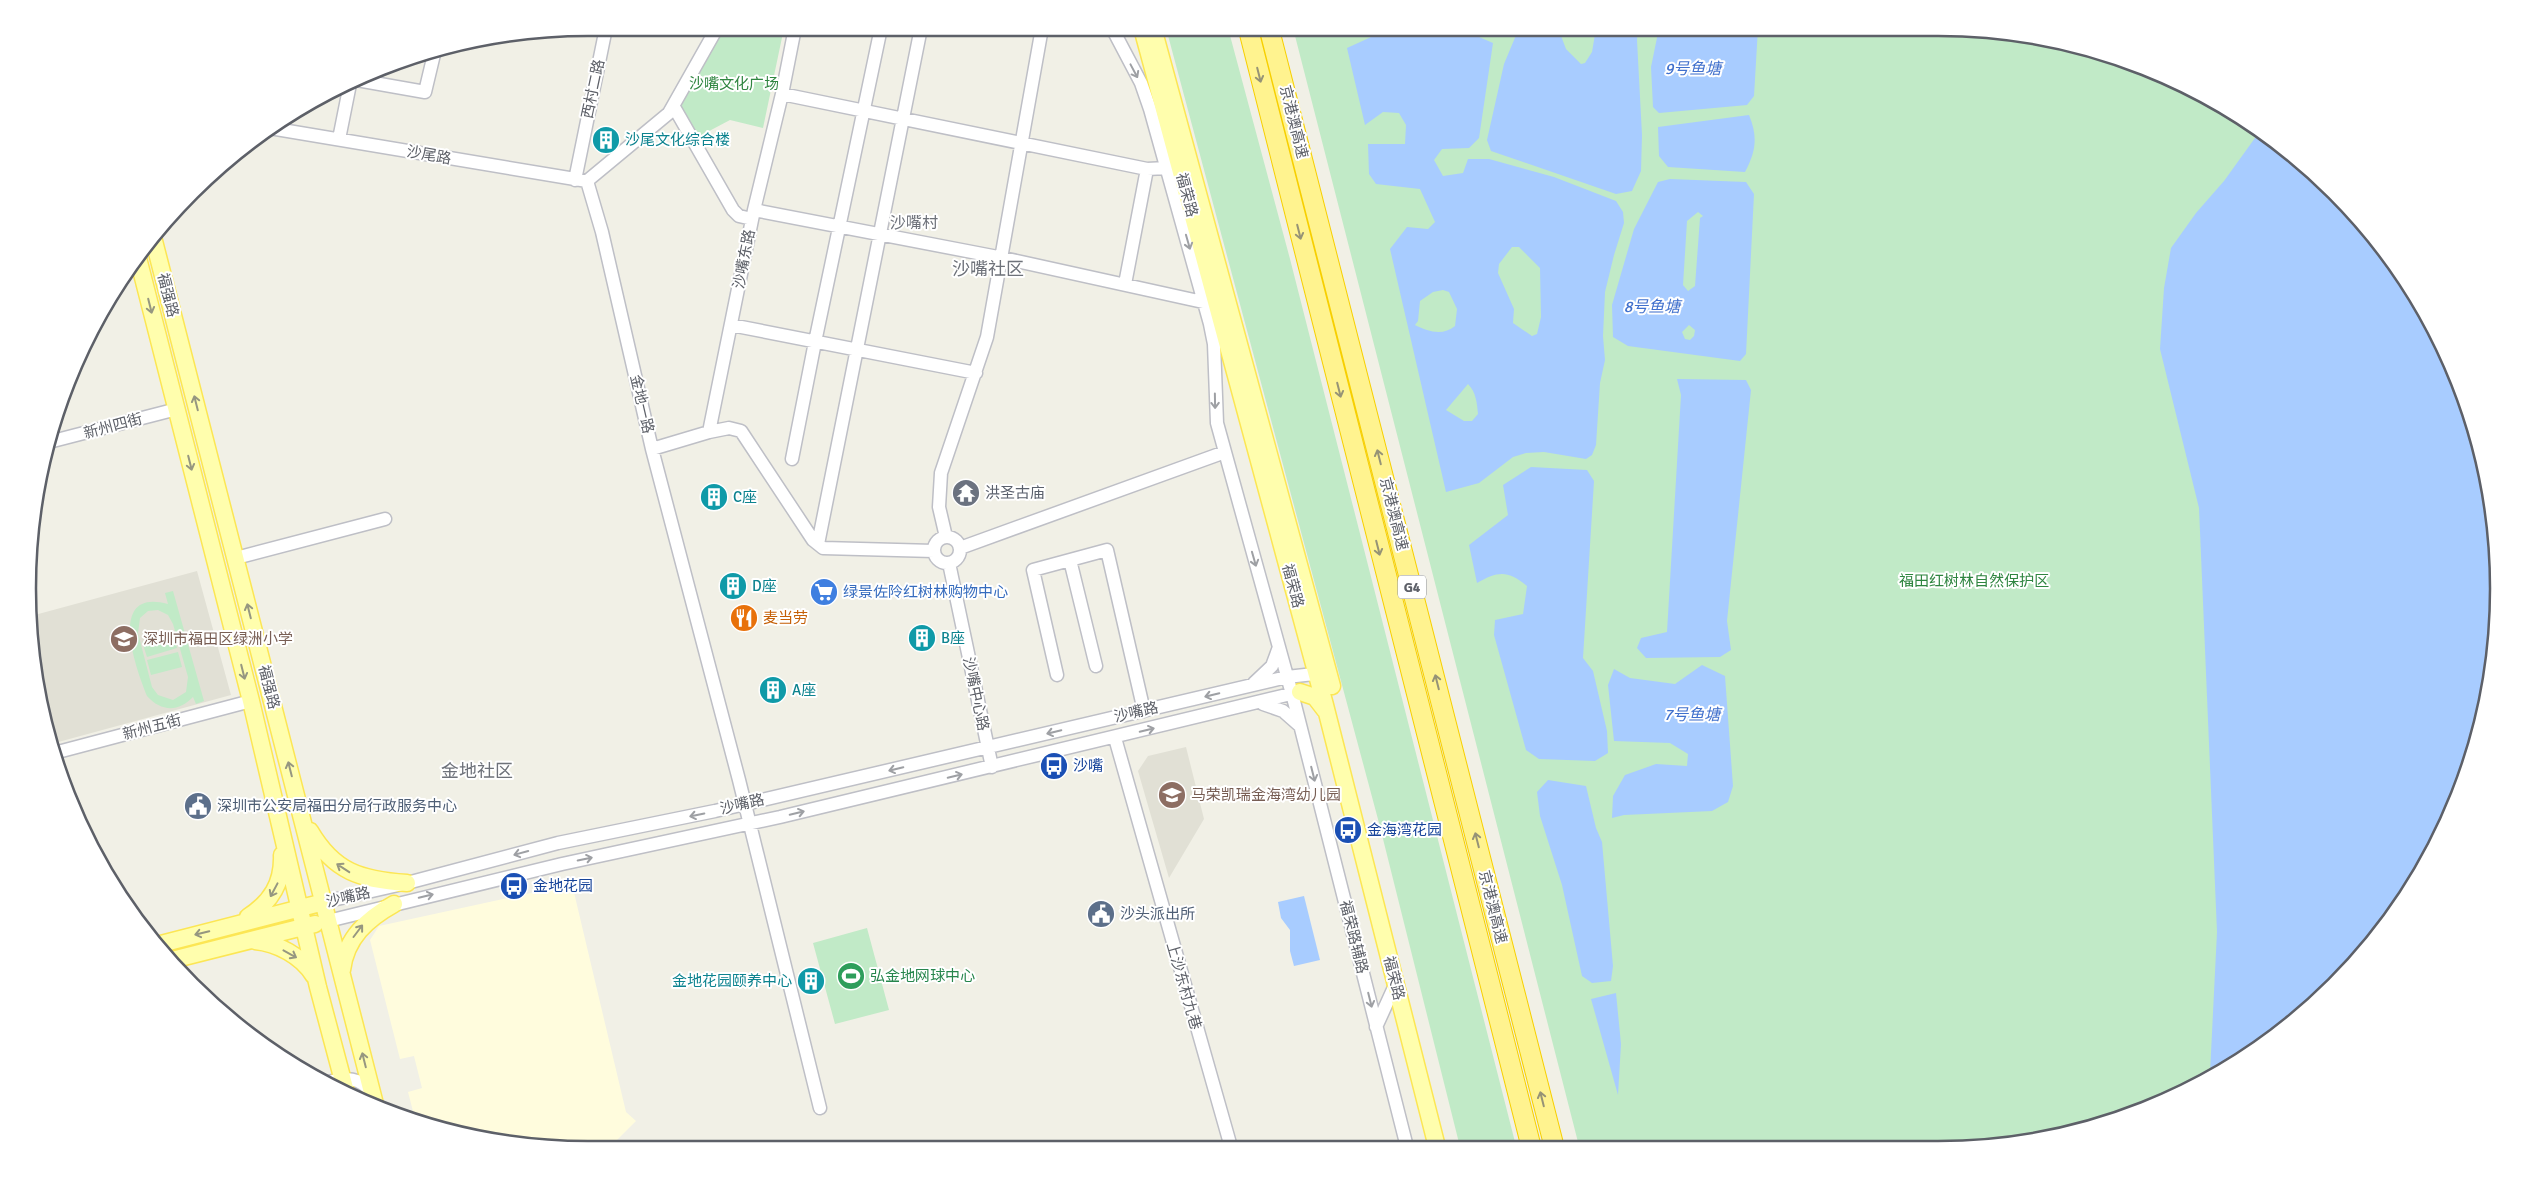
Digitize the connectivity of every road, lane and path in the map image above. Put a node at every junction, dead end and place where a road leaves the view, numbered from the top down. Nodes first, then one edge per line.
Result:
1 (605, 36) edge
2 (713, 36) edge
3 (793, 36) edge
4 (879, 36) edge
5 (919, 36) edge
6 (1041, 36) edge
7 (1116, 36) edge
8 (1144, 36) edge
9 (1156, 36) edge
10 (1250, 36) edge
11 (1272, 36) edge
12 (432, 59) edge
13 (368, 82) edge
14 (1158, 86) junction
15 (349, 91) edge
16 (782, 94) junction
17 (674, 107) junction
18 (1150, 109) junction
19 (864, 110) junction
20 (904, 118) junction
21 (281, 130) edge
22 (1169, 130) junction
23 (339, 139) junction
24 (1021, 143) junction
25 (1147, 168) junction
26 (1167, 168) junction
27 (581, 180) junction
28 (753, 215) junction
29 (838, 226) junction
30 (879, 234) junction
31 (155, 246) edge
32 (1002, 258) junction
33 (140, 266) edge
34 (1125, 284) junction
35 (1211, 303) junction
36 (731, 325) junction
37 (815, 342) junction
38 (858, 350) junction
39 (976, 373) junction
40 (177, 409) junction
41 (710, 432) junction
42 (57, 440) edge
43 (652, 449) junction
44 (1225, 452) junction
45 (792, 459) dead end
46 (385, 519) dead end
47 (946, 537) junction
48 (818, 544) junction
49 (960, 548) junction
50 (934, 551) junction
51 (236, 558) junction
52 (1070, 560) junction
53 (949, 563) junction
54 (1278, 645) junction
55 (1096, 666) dead end
56 (1057, 675) dead end
57 (1323, 676) junction
58 (1288, 677) junction
59 (1246, 687) junction
60 (1296, 694) junction
61 (251, 701) junction
62 (1258, 704) junction
63 (1144, 710) junction
64 (1327, 711) junction
65 (1301, 727) junction
66 (1115, 738) junction
67 (987, 747) junction
68 (61, 751) edge
69 (992, 767) junction
70 (745, 804) junction
71 (302, 816) junction
72 (750, 824) junction
73 (281, 825) junction
74 (407, 883) junction
75 (324, 902) junction
76 (394, 904) junction
77 (300, 908) junction
78 (328, 921) junction
79 (234, 925) junction
80 (304, 927) junction
81 (248, 941) junction
82 (165, 943) edge
83 (178, 958) edge
84 (342, 972) junction
85 (1396, 983) junction
86 (318, 986) junction
87 (1376, 1028) junction
88 (338, 1081) edge
89 (343, 1083) edge
90 (372, 1097) edge
91 (374, 1098) edge
92 (820, 1108) dead end
93 (1229, 1141) edge
94 (1405, 1141) edge
95 (1436, 1141) edge
96 (1446, 1141) edge
97 (1530, 1141) edge
98 (1553, 1141) edge

1 - 27 street, 西村二路
2 - 17 street
3 - 16 street, 沙嘴东路
4 - 19 street
5 - 20 street
6 - 24 street
7 -> 18 street, 福荣路辅路
8 - 14 main road, 福荣路
9 - 57 main road, 福荣路
10 -> 97 highway, 京港澳高速 / G4
98 -> 11 highway, 京港澳高速 / G4
12 - 13 street
14 - 18 main road
14 - 22 main road, 福荣路
15 - 23 street
16 - 19 street
16 - 28 street, 沙嘴东路
17 - 27 street
17 - 28 street
18 - 22 main road
18 - 26 street, 福荣路辅路
19 - 20 street
19 - 29 street
20 - 24 street
20 - 30 street
21 - 23 street, 沙尾路
22 - 35 main road, 福荣路
23 - 27 street, 沙尾路
24 - 25 street
24 - 32 street
25 - 26 street
25 - 34 street
26 -> 35 street, 福荣路辅路
27 - 43 street, 金地一路
28 - 29 street
28 - 36 street, 沙嘴东路
29 - 30 street
29 - 37 street
30 - 32 street
30 - 38 street
51 -> 31 main road, 福强路
32 - 34 street
32 - 39 street
33 -> 40 main road, 福强路
34 - 35 street
35 -> 44 street, 福荣路辅路
35 - 57 main road, 福荣路
36 - 37 street
36 - 41 street, 沙嘴东路
37 - 38 street
37 - 45 street
38 - 39 street
38 - 48 street
39 - 47 street
40 - 42 street, 新州四街
40 -> 61 main road, 福强路
41 - 43 street
41 - 48 street
43 - 70 street, 金地一路
44 - 49 street
44 -> 54 street, 福荣路辅路
46 - 51 street
47 - 49 street
47 - 50 street
48 - 50 street
49 - 53 street
50 - 53 street
71 -> 51 main road, 福强路
52 - 55 street
52 - 56 street
52 - 63 street
53 - 67 street, 沙嘴中心路
54 - 58 street, 福荣路辅路
54 - 59 street
57 - 58 street, 沙嘴路
57 - 60 street, 沙嘴路
57 - 64 main road, 福荣路
57 - 96 main road, 福荣路
58 - 59 street, 沙嘴路
58 - 60 street, 福荣路辅路
59 -> 63 street, 沙嘴路
60 - 62 street, 沙嘴路
60 - 64 main road
60 - 65 street, 福荣路辅路
61 - 68 street, 新州五街
61 - 73 main road, 福强路
62 - 65 street
66 -> 62 street, 沙嘴路
63 -> 67 street, 沙嘴路
64 - 85 main road, 福荣路
65 -> 87 street, 福荣路辅路
66 - 69 street, 沙嘴路
66 - 93 street, 上沙东村九巷
67 - 69 street, 沙嘴中心路
67 -> 70 street, 沙嘴路
72 -> 69 street, 沙嘴路
70 - 72 street, 金地一路
70 -> 74 street, 沙嘴路
74 -> 71 main road
71 - 75 main road, 福强路
76 -> 72 street, 沙嘴路
72 - 92 street, 金地一路
73 - 77 main road, 福强路
73 -> 79 main road
74 - 75 street, 沙嘴路
75 - 77 main road, 沙嘴路
75 - 78 main road, 福强路
76 - 78 street, 沙嘴路
84 -> 76 main road
77 - 79 main road, 沙嘴路
77 - 80 main road, 福强路
78 - 80 main road, 沙嘴路
78 - 84 main road, 福强路
79 -> 82 main road, 沙嘴路
80 - 81 main road, 沙嘴路
80 - 86 main road, 福强路
81 - 83 main road, 沙嘴路
81 -> 86 main road
91 -> 84 main road, 福强路
85 - 87 street
85 - 95 main road, 福荣路
86 - 88 main road, 福强路
87 - 94 street, 福荣路辅路
89 - 90 street

